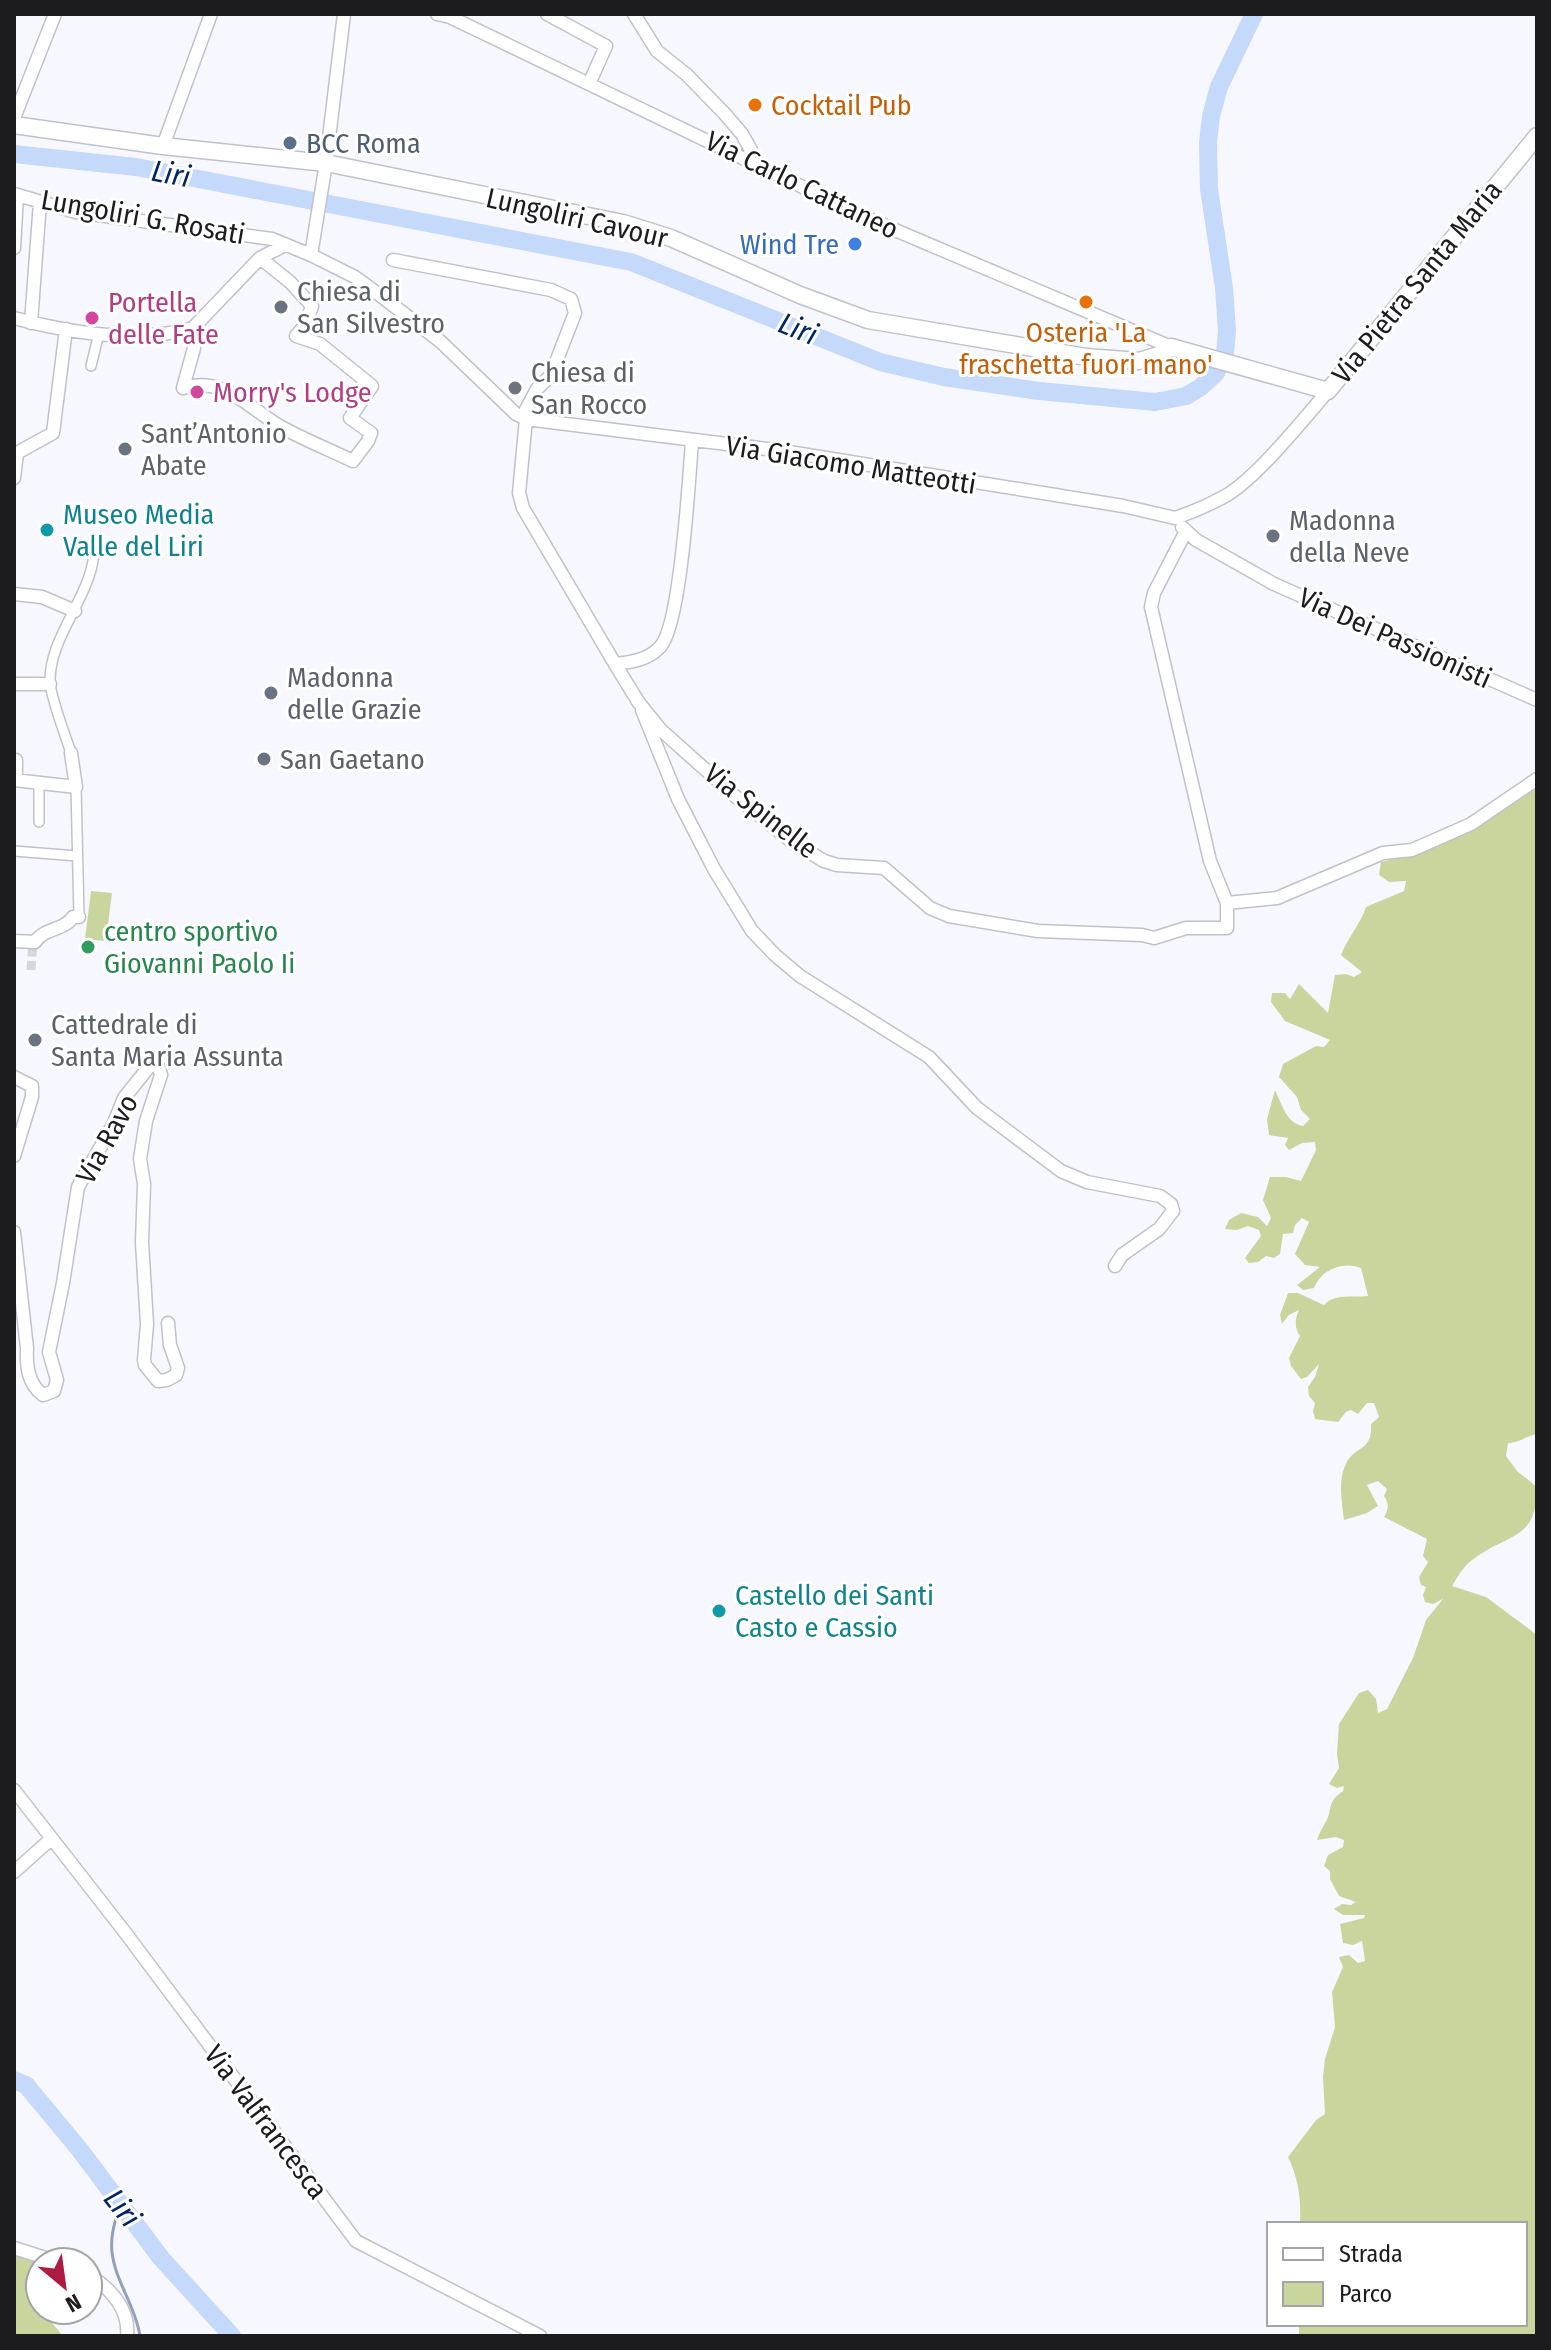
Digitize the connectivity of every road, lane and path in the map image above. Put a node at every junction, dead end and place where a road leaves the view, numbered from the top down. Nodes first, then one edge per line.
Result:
1 (55, 14) edge
2 (211, 14) edge
3 (344, 14) edge
4 (437, 14) edge
5 (547, 14) edge
6 (634, 14) edge
7 (589, 84) junction
8 (14, 118) edge
9 (14, 125) edge
10 (1537, 136) edge
11 (163, 146) junction
12 (748, 159) junction
13 (326, 163) junction
14 (15, 195) edge
15 (40, 202) junction
16 (285, 245) junction
17 (14, 248) edge
18 (260, 258) junction
19 (317, 258) junction
20 (393, 260) dead end
21 (14, 318) edge
22 (31, 323) junction
23 (193, 328) junction
24 (66, 329) junction
25 (99, 333) junction
26 (1176, 348) junction
27 (91, 366) dead end
28 (1328, 391) junction
29 (524, 418) junction
30 (692, 441) junction
31 (15, 448) edge
32 (14, 478) edge
33 (1175, 518) junction
34 (1186, 531) junction
35 (94, 541) dead end
36 (14, 594) edge
37 (75, 611) junction
38 (615, 664) junction
39 (14, 684) edge
40 (50, 684) junction
41 (1537, 700) edge
42 (639, 703) junction
43 (71, 753) joint
44 (16, 760) dead end
45 (1537, 779) edge
46 (15, 780) edge
47 (39, 783) junction
48 (76, 787) junction
49 (39, 822) dead end
50 (14, 851) edge
51 (77, 856) junction
52 (1227, 903) junction
53 (79, 917) joint
54 (14, 941) edge
55 (14, 1077) edge
56 (14, 1156) edge
57 (14, 1232) edge
58 (1115, 1266) dead end
59 (168, 1323) dead end
60 (14, 1790) edge
61 (51, 1839) junction
62 (14, 1872) edge
63 (104, 2286) edge
64 (127, 2336) edge
65 (540, 2336) edge

1 - 8 street
2 - 11 street
3 - 13 street
4 - 7 street, Via Carlo Cattaneo
5 - 7 street
6 - 12 street
7 - 12 street, Via Carlo Cattaneo
9 - 11 street, Lungoliri Cavour
10 - 28 street, Via Pietra Santa Maria
11 - 13 street, Lungoliri Cavour
12 - 26 street, Via Carlo Cattaneo
13 - 19 street
13 - 26 street, Lungoliri Cavour
14 - 15 street, Lungoliri G. Rosati
14 - 17 street
15 - 16 street, Lungoliri G. Rosati
15 - 22 street
16 - 18 street
16 - 19 street, Lungoliri G. Rosati
18 - 23 street
18 - 23 street
19 - 29 street, Lungoliri G. Rosati
20 - 29 street
21 - 22 street
22 - 24 street
23 - 25 street
24 - 25 street
24 - 31 street
25 - 27 street
26 - 28 street
28 - 33 street
29 - 30 street, Via Giacomo Matteotti
29 - 38 street, Via Spinelle
30 - 33 street, Via Giacomo Matteotti
30 - 38 street
31 - 32 street
33 - 34 street, Via Dei Passionisti
34 - 41 street, Via Dei Passionisti
34 - 52 street
35 - 37 street
36 - 37 street
37 - 40 street
38 - 42 street, Via Spinelle
39 - 40 street
40 - 43 street
42 - 52 street, Via Spinelle
42 - 58 street
43 - 48 street
44 - 46 street
45 - 52 street
46 - 47 street
47 - 48 street
47 - 49 street
48 - 51 street
50 - 51 street
51 - 53 street
53 - 54 street
55 - 56 street
57 - 59 street, Via Ravo
60 - 61 street, Via Valfrancesca
61 - 62 street
61 - 65 street, Via Valfrancesca
63 - 64 street

